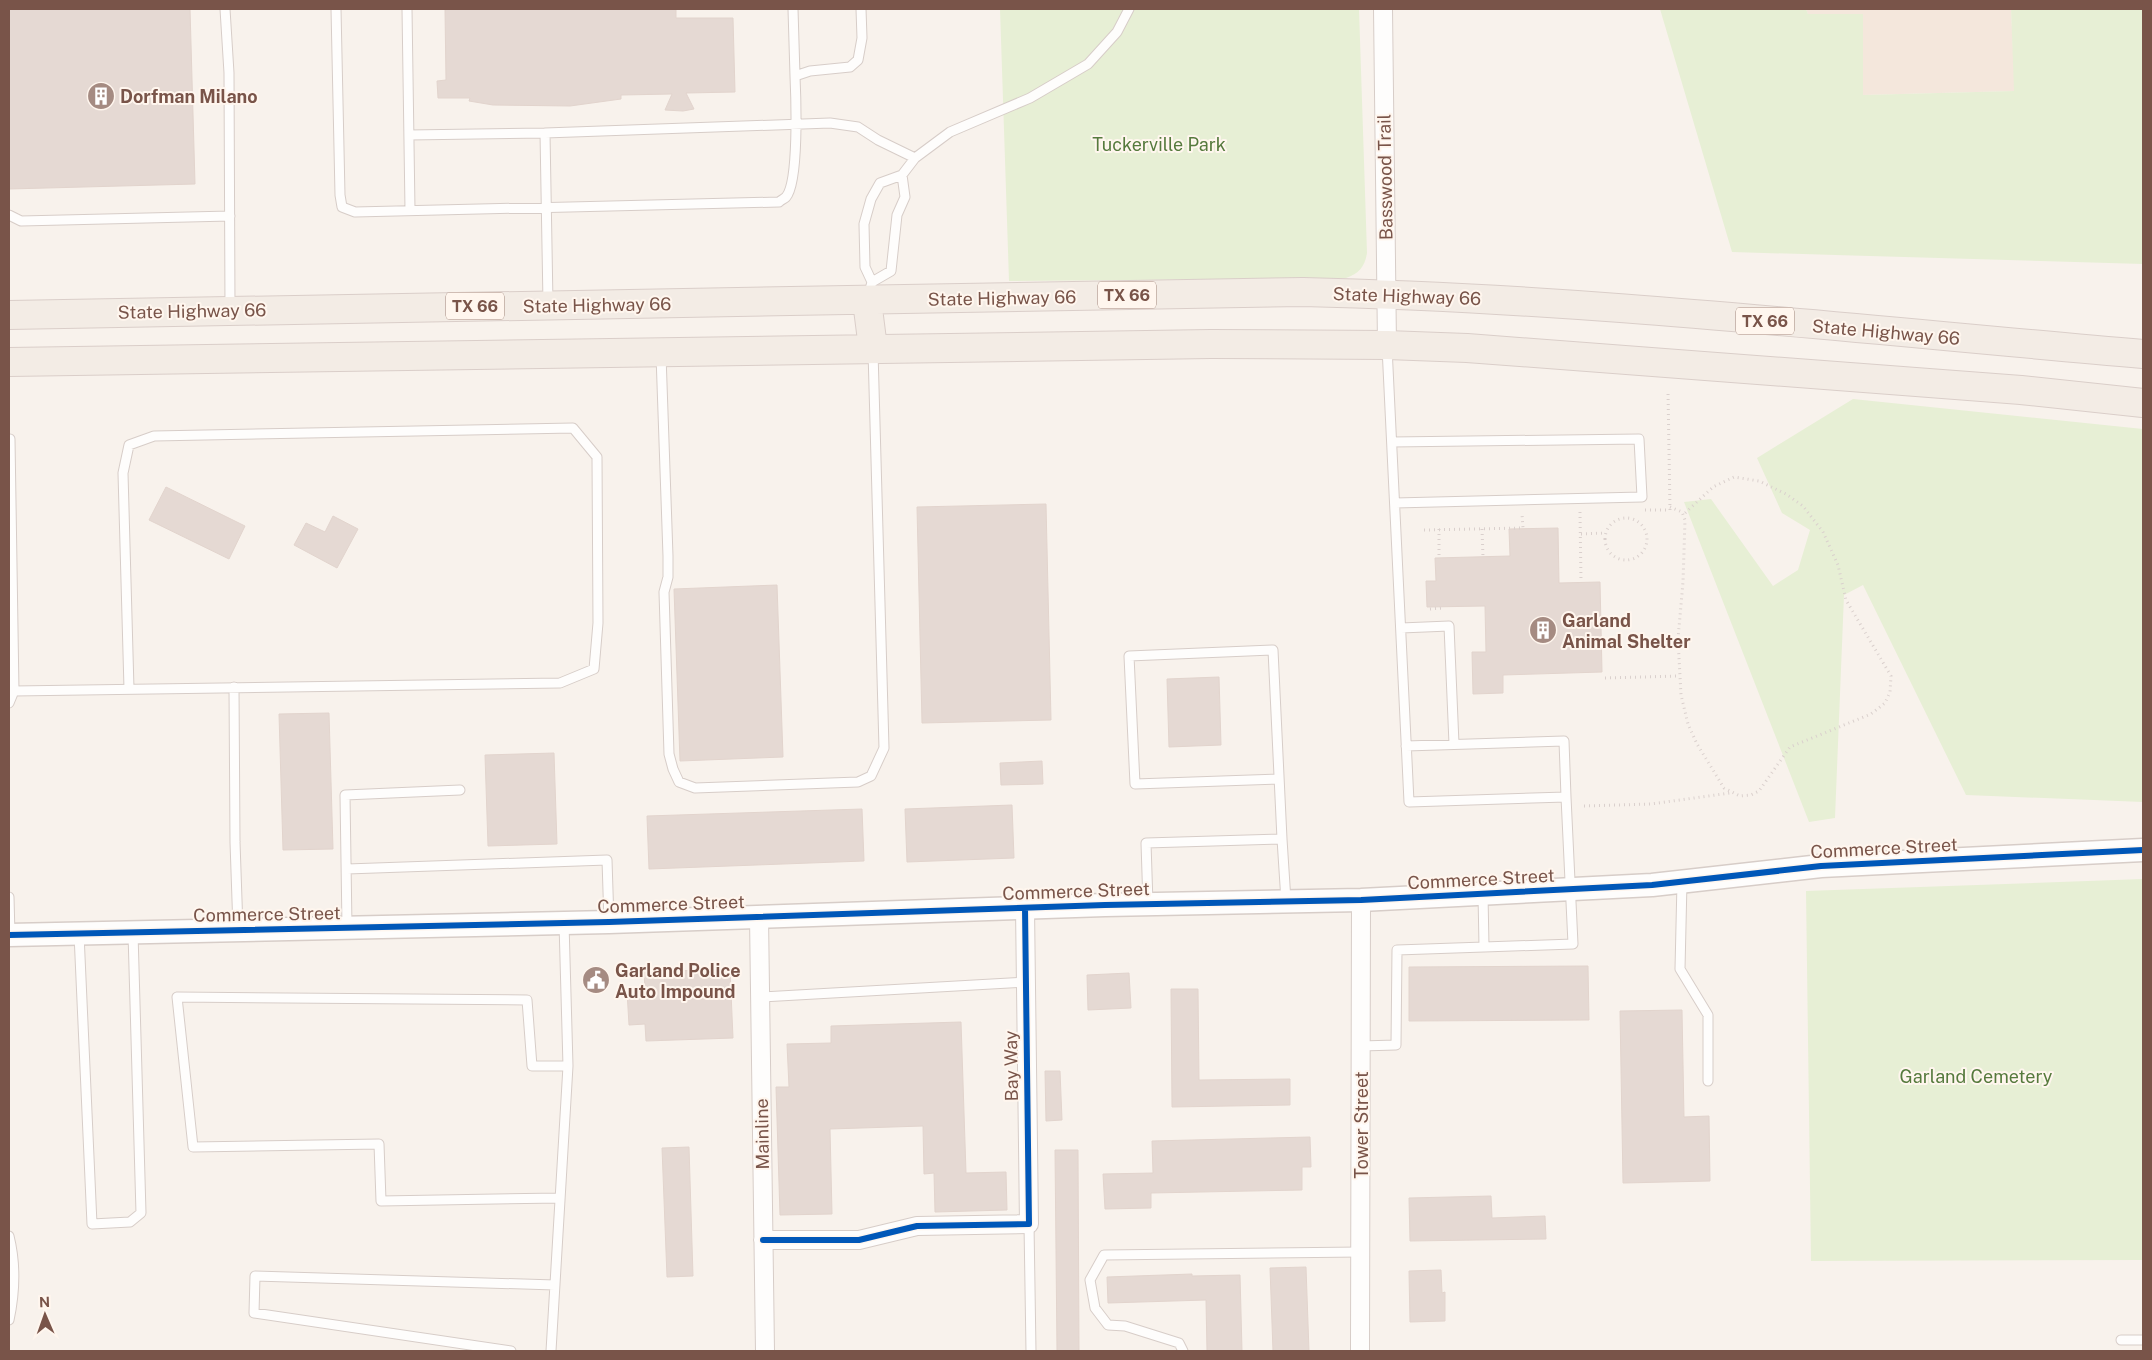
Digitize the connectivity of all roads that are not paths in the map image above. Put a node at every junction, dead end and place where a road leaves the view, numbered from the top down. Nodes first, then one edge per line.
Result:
1 (226, 9) edge
2 (336, 9) edge
3 (407, 9) edge
4 (792, 9) edge
5 (861, 9) edge
6 (1129, 9) edge
7 (1383, 9) edge
8 (795, 76) junction
9 (797, 124) junction
10 (545, 133) junction
11 (408, 135) junction
12 (915, 158) junction
13 (902, 175) junction
14 (546, 206) junction
15 (410, 210) junction
16 (9, 215) edge
17 (230, 216) junction
18 (870, 292) junction
19 (1387, 294) junction
20 (548, 305) junction
21 (230, 310) junction
22 (9, 315) edge
23 (1387, 345) junction
24 (873, 348) junction
25 (661, 352) junction
26 (2143, 354) edge
27 (9, 362) edge
28 (2143, 403) edge
29 (9, 439) edge
30 (1392, 442) junction
31 (1395, 503) junction
32 (1401, 628) junction
33 (234, 687) junction
34 (129, 688) junction
35 (14, 691) junction
36 (9, 703) edge
37 (1454, 744) junction
38 (1406, 746) junction
39 (1278, 779) junction
40 (460, 790) dead end
41 (1566, 797) junction
42 (1282, 839) junction
43 (2143, 850) edge
44 (346, 870) junction
45 (1682, 882) junction
46 (1571, 889) junction
47 (1483, 894) junction
48 (9, 897) edge
49 (1361, 900) junction
50 (1286, 901) junction
51 (1148, 904) junction
52 (1024, 908) junction
53 (759, 916) junction
54 (609, 922) junction
55 (564, 923) junction
56 (348, 928) junction
57 (238, 930) junction
58 (133, 932) junction
59 (79, 933) junction
60 (9, 935) edge
61 (1484, 947) junction
62 (1025, 982) junction
63 (760, 997) junction
64 (1361, 1046) junction
65 (568, 1066) junction
66 (1708, 1081) dead end
67 (560, 1198) junction
68 (1029, 1224) junction
69 (9, 1236) edge
70 (763, 1240) junction
71 (1361, 1252) junction
72 (555, 1285) junction
73 (9, 1320) edge
74 (2121, 1340) dead end
75 (2143, 1340) edge
76 (511, 1351) edge
77 (551, 1351) edge
78 (765, 1351) edge
79 (1031, 1351) edge
80 (1184, 1351) edge
81 (1360, 1351) edge

1 - 17 lane
2 - 15 lane
3 - 11 lane
4 - 8 lane
5 - 8 lane
6 - 12 lane
7 - 19 street, Basswood Trail
8 - 9 lane
9 - 10 lane
9 - 12 lane
9 - 14 lane
10 - 11 lane
10 - 14 lane
11 - 15 lane
12 - 13 lane
13 - 18 lane
13 - 18 lane
14 - 15 lane
14 - 20 lane
16 - 17 lane
17 - 21 lane
18 - 19 main road, State Highway 66 / TX 66
18 - 20 main road, State Highway 66 / TX 66
18 - 24 main road
19 - 23 street, Basswood Trail
19 - 26 main road, State Highway 66 / TX 66
20 - 21 main road, State Highway 66 / TX 66
21 - 22 main road, State Highway 66 / TX 66
23 - 24 main road
23 - 28 main road
23 - 30 lane
24 - 25 main road
24 - 25 lane
25 - 27 main road
29 - 35 lane
30 - 31 lane
30 - 31 lane
31 - 32 lane
32 - 37 lane
32 - 38 lane
33 - 34 lane
33 - 34 lane
33 - 57 lane
34 - 35 lane
35 - 36 lane
37 - 38 lane
37 - 41 lane
38 - 41 lane
39 - 39 lane
39 - 42 lane
40 - 44 lane
41 - 46 lane
42 - 50 lane
42 - 51 lane
43 - 45 street, Commerce Street
44 - 54 lane
44 - 56 lane
45 - 46 street, Commerce Street
45 - 66 lane
46 - 47 street, Commerce Street
46 - 61 lane
47 - 49 street, Commerce Street
47 - 61 lane
48 - 60 lane
49 - 50 street, Commerce Street
49 - 64 street, Tower Street
50 - 51 street, Commerce Street
51 - 52 street, Commerce Street
52 - 53 street, Commerce Street
52 - 62 street, Bay Way
53 - 54 street, Commerce Street
53 - 63 street, Mainline
54 - 55 street, Commerce Street
55 - 56 street, Commerce Street
55 - 65 lane
56 - 57 street, Commerce Street
57 - 58 street, Commerce Street
58 - 59 street, Commerce Street
58 - 59 lane
59 - 60 street, Commerce Street
61 - 64 lane
62 - 63 lane
62 - 68 street, Bay Way
63 - 70 street, Mainline
64 - 71 street, Tower Street
65 - 67 lane
65 - 67 lane
67 - 72 lane
68 - 70 street
68 - 79 lane
69 - 73 lane
70 - 78 street, Mainline
71 - 80 lane
71 - 81 street, Tower Street
72 - 76 lane
72 - 77 lane
74 - 75 lane

